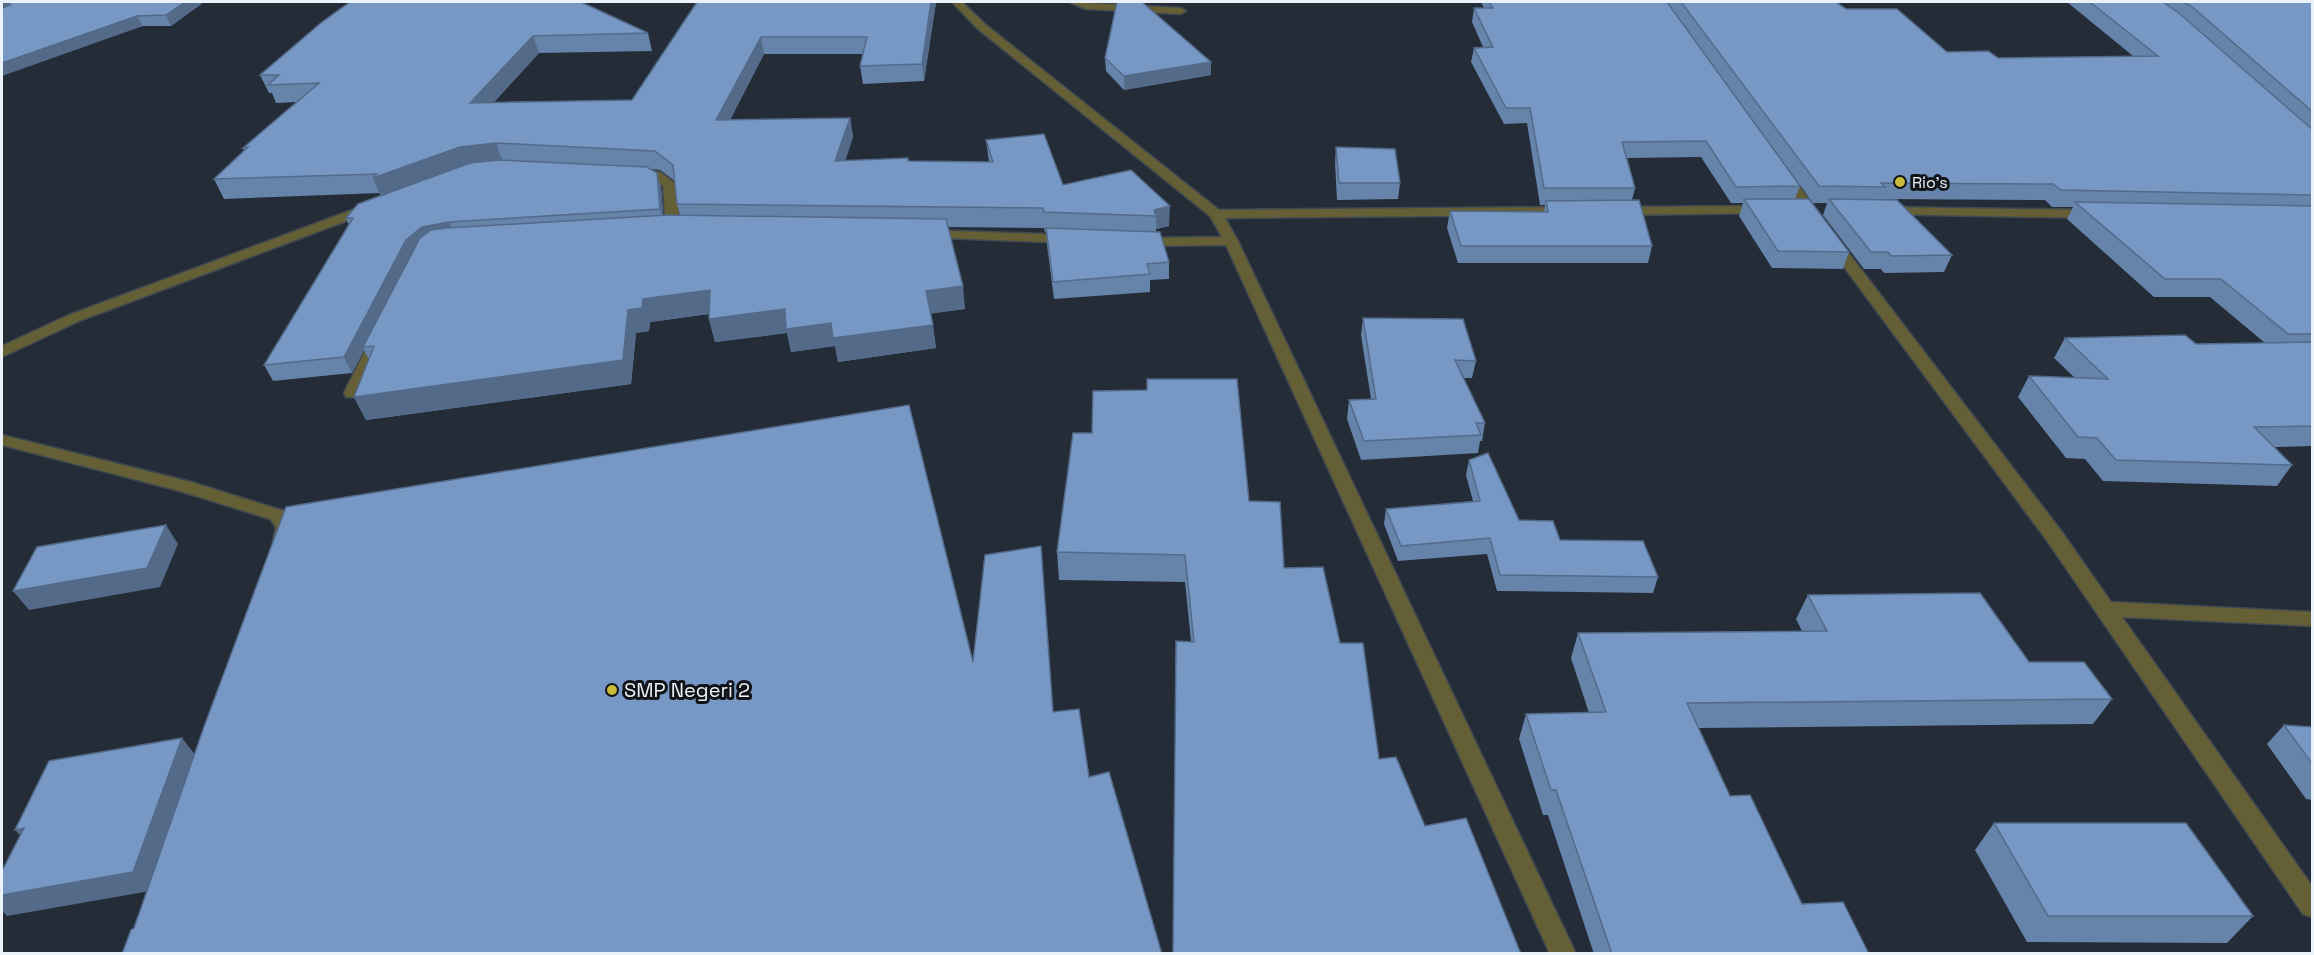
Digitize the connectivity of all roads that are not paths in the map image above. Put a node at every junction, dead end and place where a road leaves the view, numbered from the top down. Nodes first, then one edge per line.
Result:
1 (957, 2) edge
2 (1074, 2) edge
3 (1181, 11) dead end
4 (1775, 162) edge
5 (618, 172) edge
6 (380, 204) edge
7 (1802, 209) junction
8 (1773, 210) edge
9 (1832, 210) edge
10 (1868, 210) edge
11 (1583, 211) edge
12 (1607, 211) edge
13 (1216, 214) junction
14 (2105, 214) edge
15 (692, 230) edge
16 (914, 233) edge
17 (1085, 240) edge
18 (1231, 241) junction
19 (1128, 242) edge
20 (389, 319) edge
21 (2, 352) edge
22 (352, 393) dead end
23 (2, 440) edge
24 (276, 563) edge
25 (2107, 609) junction
26 (2313, 619) edge
27 (2313, 906) edge
28 (1563, 954) edge

1 - 13 street
2 - 3 street
4 - 7 street
5 - 15 street
6 - 21 street
7 - 9 street
7 - 25 street
8 - 12 street
10 - 14 street
11 - 13 street
13 - 18 street
16 - 17 street
18 - 19 street
18 - 28 street
20 - 22 street
23 - 24 street
25 - 26 street
25 - 27 street

